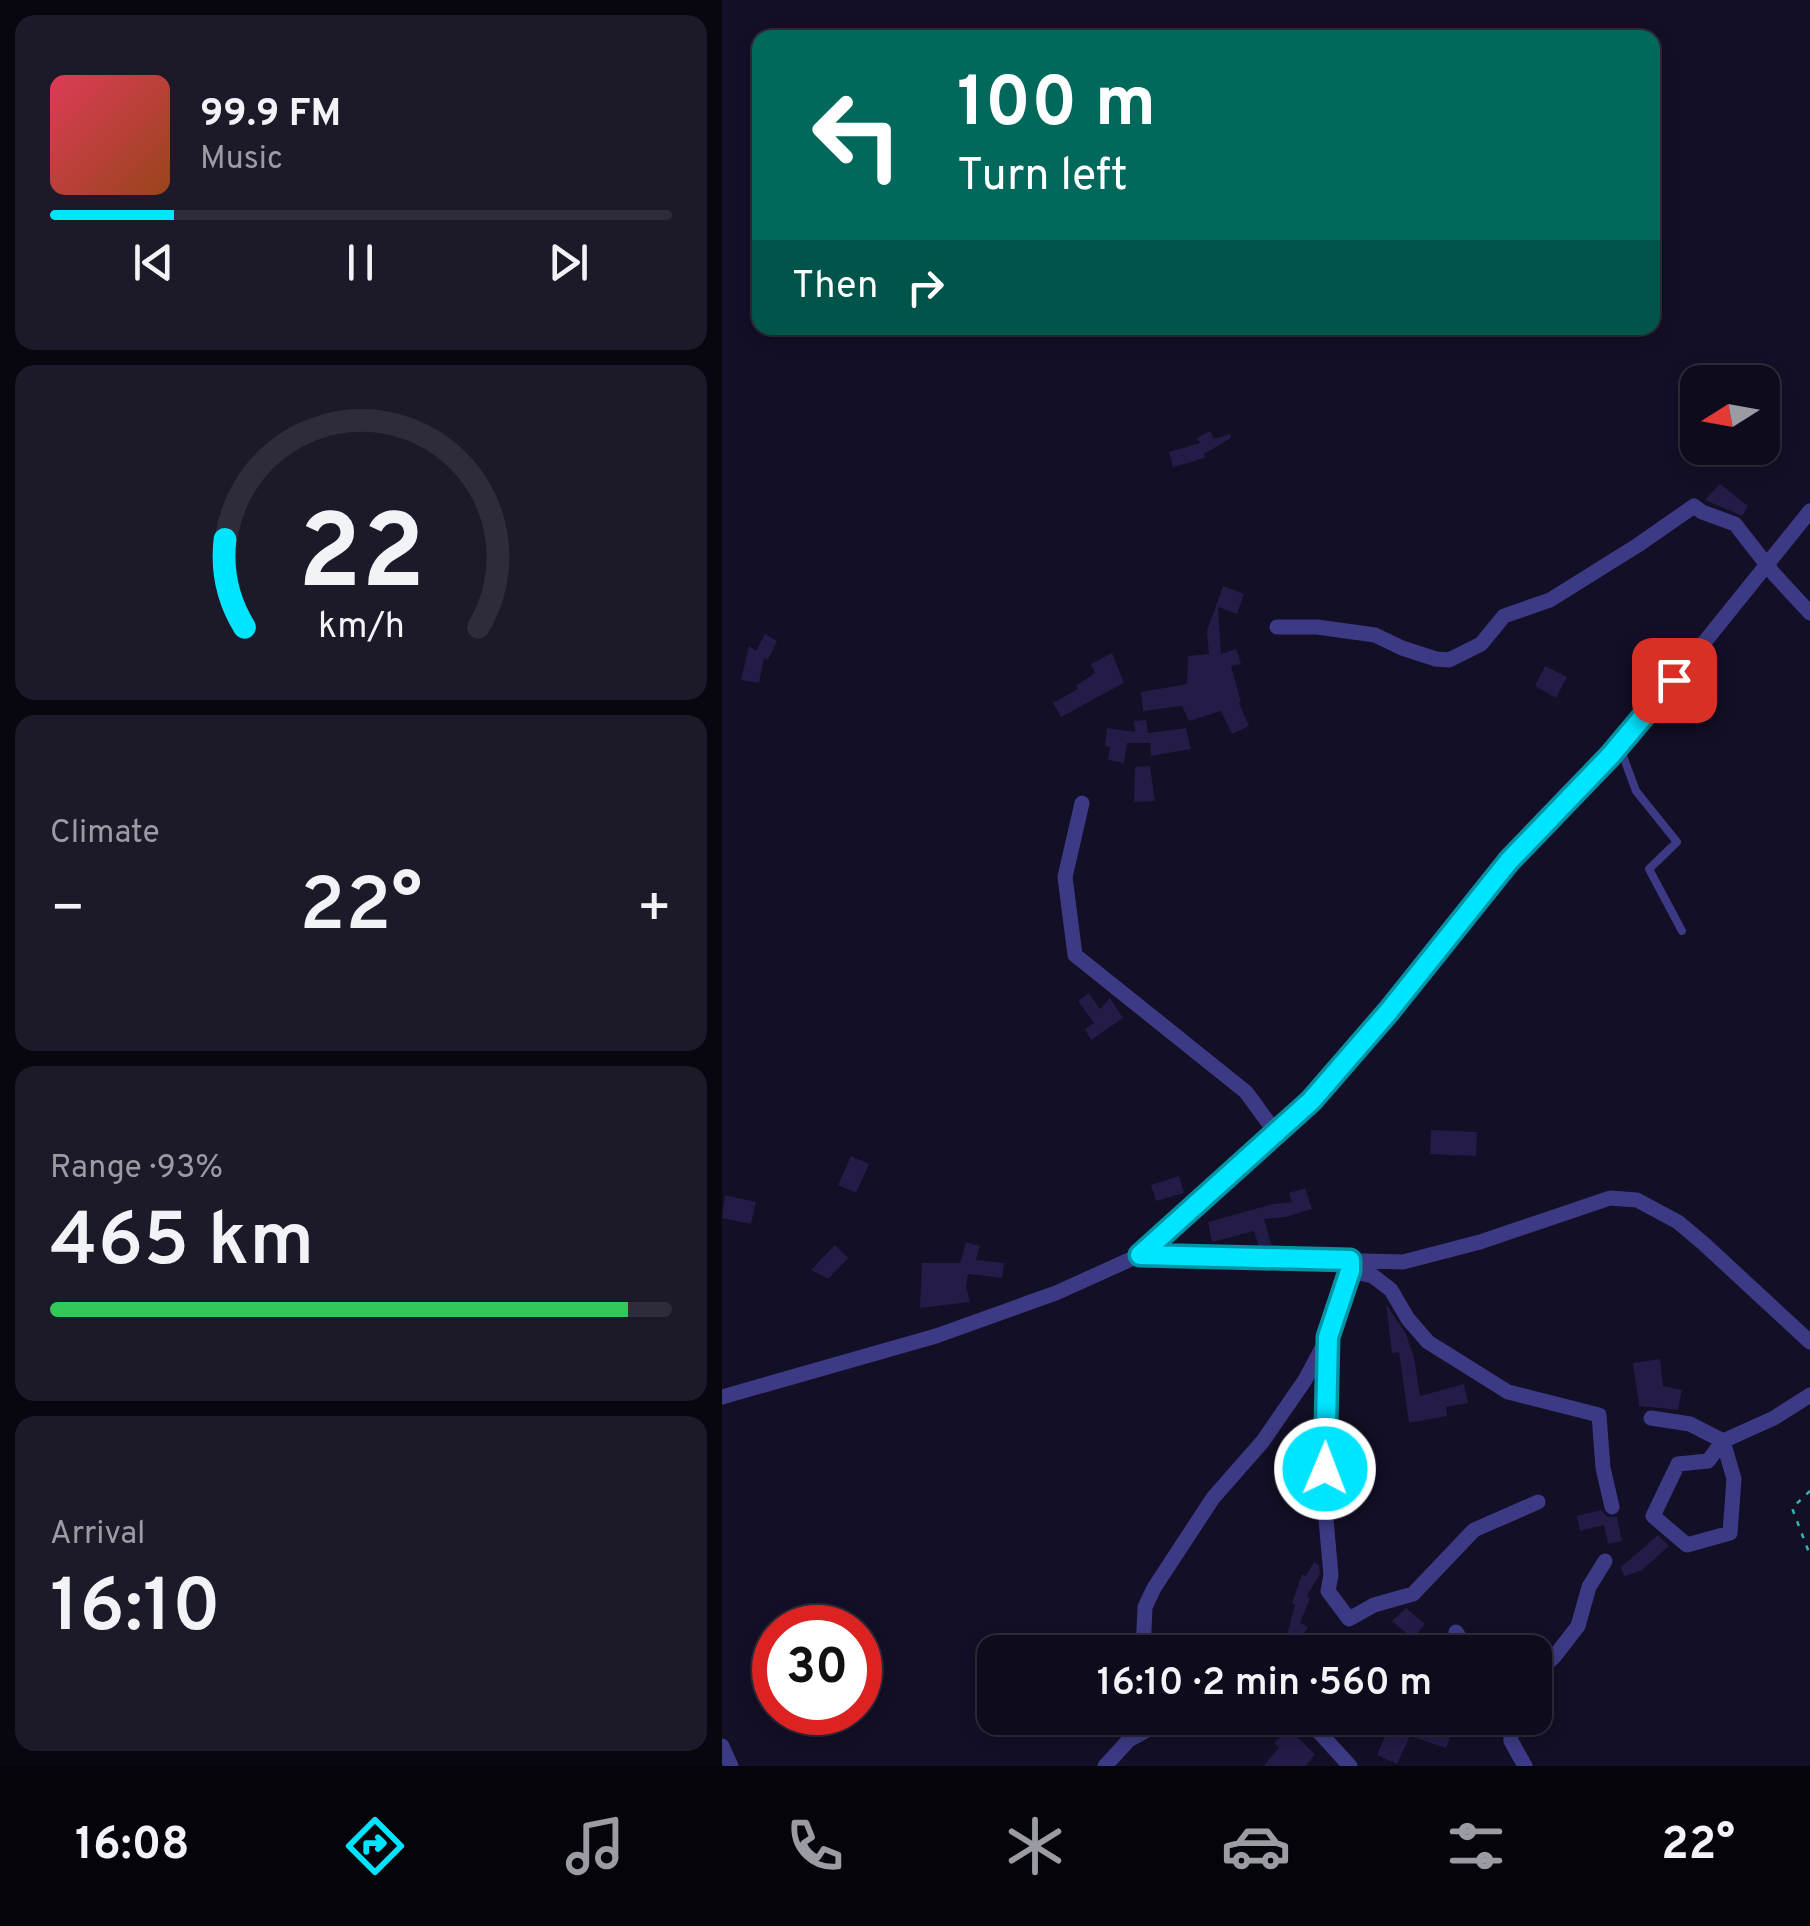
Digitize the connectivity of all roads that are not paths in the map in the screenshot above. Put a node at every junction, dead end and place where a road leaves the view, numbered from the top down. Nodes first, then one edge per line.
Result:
1 (1810, 511) edge
2 (1767, 565) junction
3 (1810, 612) edge
4 (1277, 628) dead end
5 (1619, 745) junction
6 (1082, 802) dead end
7 (1682, 931) dead end
8 (1276, 1133) junction
9 (1140, 1255) junction
10 (1350, 1265) junction
11 (1328, 1337) junction
12 (1810, 1342) edge
13 (1810, 1395) edge
14 (722, 1398) edge
15 (1651, 1418) dead end
16 (1722, 1440) junction
17 (1538, 1502) dead end
18 (1612, 1507) dead end
19 (1605, 1562) dead end
20 (1456, 1632) dead end
21 (1144, 1635) edge
22 (1458, 1635) edge
23 (1552, 1659) edge
24 (1130, 1735) edge
25 (1139, 1735) edge
26 (1322, 1735) edge
27 (1511, 1735) edge
28 (1126, 1742) junction
29 (722, 1746) edge
30 (731, 1766) edge
31 (1105, 1766) edge
32 (1350, 1766) edge
33 (1525, 1766) edge

1 - 2 street
2 - 3 street
2 - 4 street
2 - 5 street
5 - 7 lane
5 - 8 street
6 - 8 street
8 - 9 street
9 - 10 street
9 - 14 street
10 - 11 street
10 - 12 street
10 - 18 street
11 - 17 street
11 - 21 street
13 - 16 street
15 - 16 street
16 - 16 street
19 - 23 street
20 - 22 street
24 - 28 street
25 - 28 street
26 - 32 street
27 - 33 street
28 - 31 street
29 - 30 street

